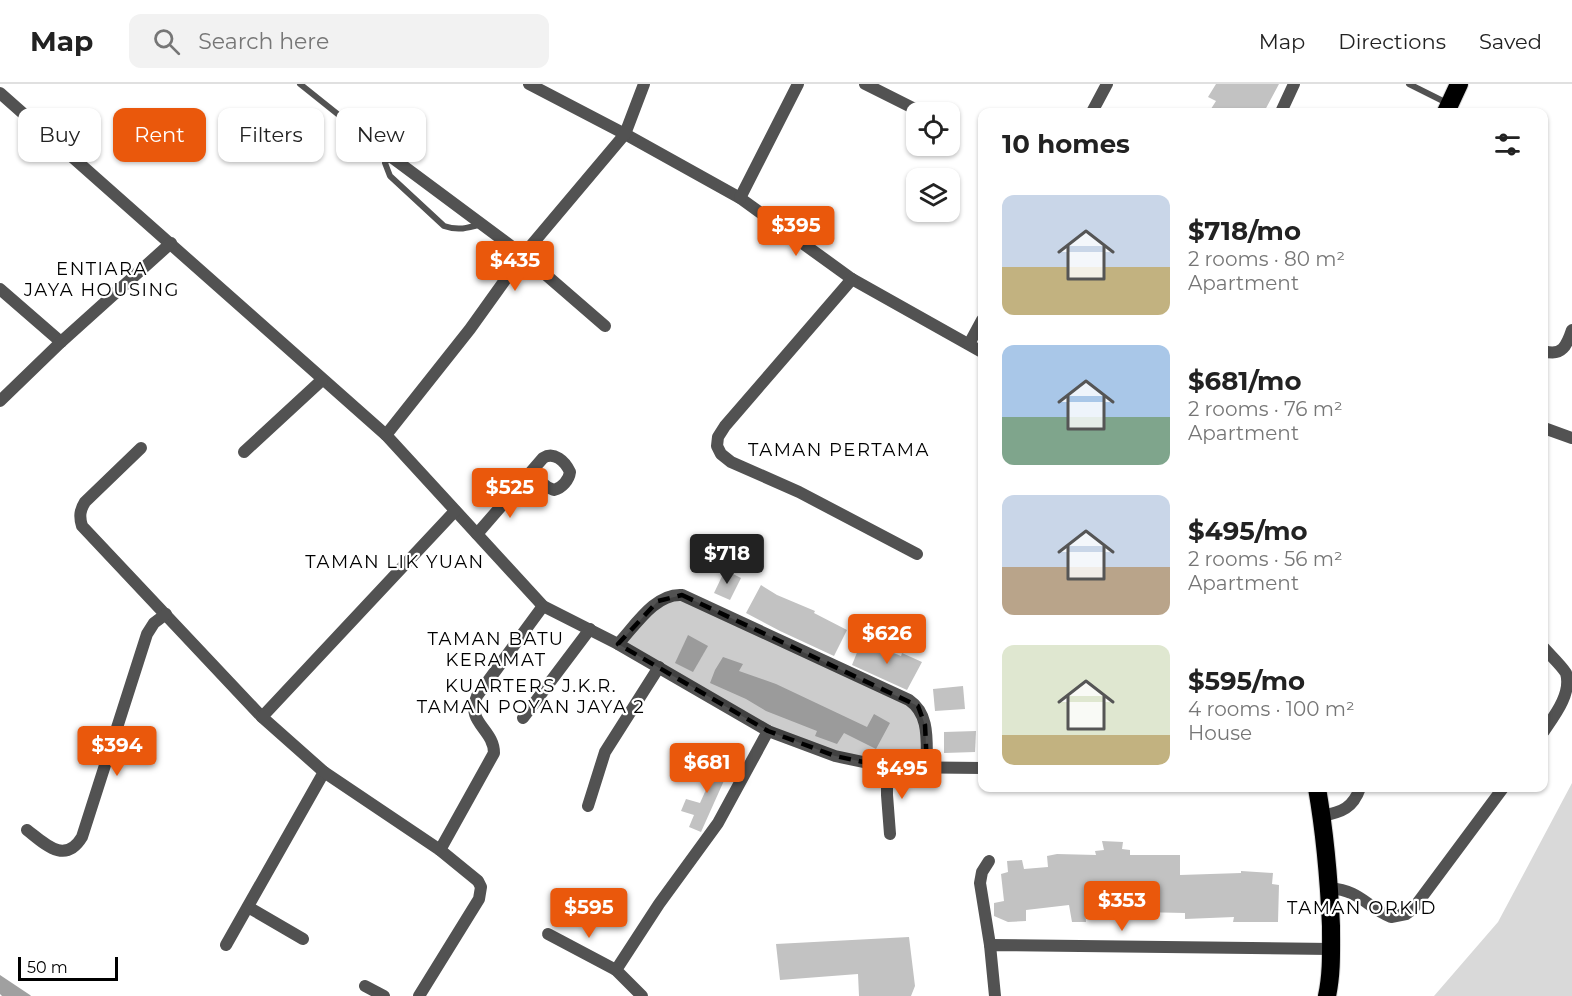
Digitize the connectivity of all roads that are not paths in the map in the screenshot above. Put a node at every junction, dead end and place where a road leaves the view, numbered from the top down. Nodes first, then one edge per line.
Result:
1 (4, 84) edge
2 (300, 84) edge
3 (529, 84) edge
4 (644, 84) edge
5 (798, 84) edge
6 (865, 84) edge
7 (1107, 84) edge
8 (1294, 84) edge
9 (1459, 84) edge
10 (1414, 85) edge
11 (0, 92) edge
12 (906, 104) edge
13 (1094, 108) edge
14 (1283, 108) edge
15 (1448, 108) edge
16 (336, 113) edge
17 (625, 134) junction
18 (387, 162) edge
19 (398, 162) edge
20 (740, 198) junction
21 (483, 224) junction
22 (167, 247) junction
23 (523, 255) junction
24 (852, 279) junction
25 (0, 289) edge
26 (605, 326) dead end
27 (978, 327) edge
28 (1572, 330) edge
29 (60, 342) junction
30 (969, 344) junction
31 (978, 350) edge
32 (1548, 353) edge
33 (317, 384) junction
34 (0, 401) edge
35 (1548, 429) edge
36 (386, 435) junction
37 (1572, 438) edge
38 (141, 448) dead end
39 (244, 452) dead end
40 (530, 473) dead end
41 (455, 511) junction
42 (477, 534) junction
43 (917, 554) dead end
44 (543, 606) junction
45 (166, 614) junction
46 (590, 629) junction
47 (618, 644) junction
48 (1548, 653) edge
49 (659, 667) junction
50 (262, 717) junction
51 (523, 718) dead end
52 (1548, 725) edge
53 (768, 731) junction
54 (887, 767) junction
55 (927, 767) junction
56 (978, 768) edge
57 (324, 772) junction
58 (1318, 792) edge
59 (1358, 792) edge
60 (1500, 792) edge
61 (588, 806) dead end
62 (1322, 816) junction
63 (27, 830) dead end
64 (890, 834) dead end
65 (440, 850) junction
66 (989, 861) dead end
67 (1330, 888) junction
68 (248, 907) junction
69 (548, 934) dead end
70 (303, 939) dead end
71 (226, 945) dead end
72 (990, 945) junction
73 (1331, 949) junction
74 (616, 970) junction
75 (366, 986) dead end
76 (384, 996) edge
77 (419, 996) edge
78 (642, 996) edge
79 (995, 996) edge
80 (1327, 996) edge

1 - 11 lane
2 - 16 lane
3 - 17 street
4 - 17 street
5 - 20 street
6 - 12 street
7 - 13 street
8 - 14 street
9 - 15 highway
10 - 15 lane
11 - 22 street
17 - 20 street
17 - 23 street
18 - 21 lane
19 - 21 street
20 - 24 street
21 - 23 street
22 - 29 street
22 - 33 street
23 - 26 street
23 - 36 street
24 - 30 street
24 - 43 street
25 - 29 street
27 - 30 street
28 - 32 street
29 - 34 street
30 - 31 street
33 - 36 street
33 - 39 street
35 - 37 street
36 - 41 street
38 - 45 street
40 - 42 street
41 - 42 street
41 - 50 street
42 - 44 street
44 - 46 street
44 - 65 street
45 - 50 street
45 - 63 street
46 - 47 street
46 - 51 street
47 - 49 street
47 - 55 street
48 - 52 street
49 - 53 street
49 - 61 street
50 - 57 street
53 - 54 street
53 - 74 street
54 - 55 street
54 - 64 street
55 - 56 street
57 - 65 street
57 - 68 street
58 - 62 highway
59 - 62 street
60 - 67 street
62 - 67 highway
65 - 77 street
66 - 72 street
67 - 73 highway
68 - 70 street
68 - 71 street
69 - 74 street
72 - 73 street
72 - 79 street
73 - 80 highway
74 - 78 street
75 - 76 street

